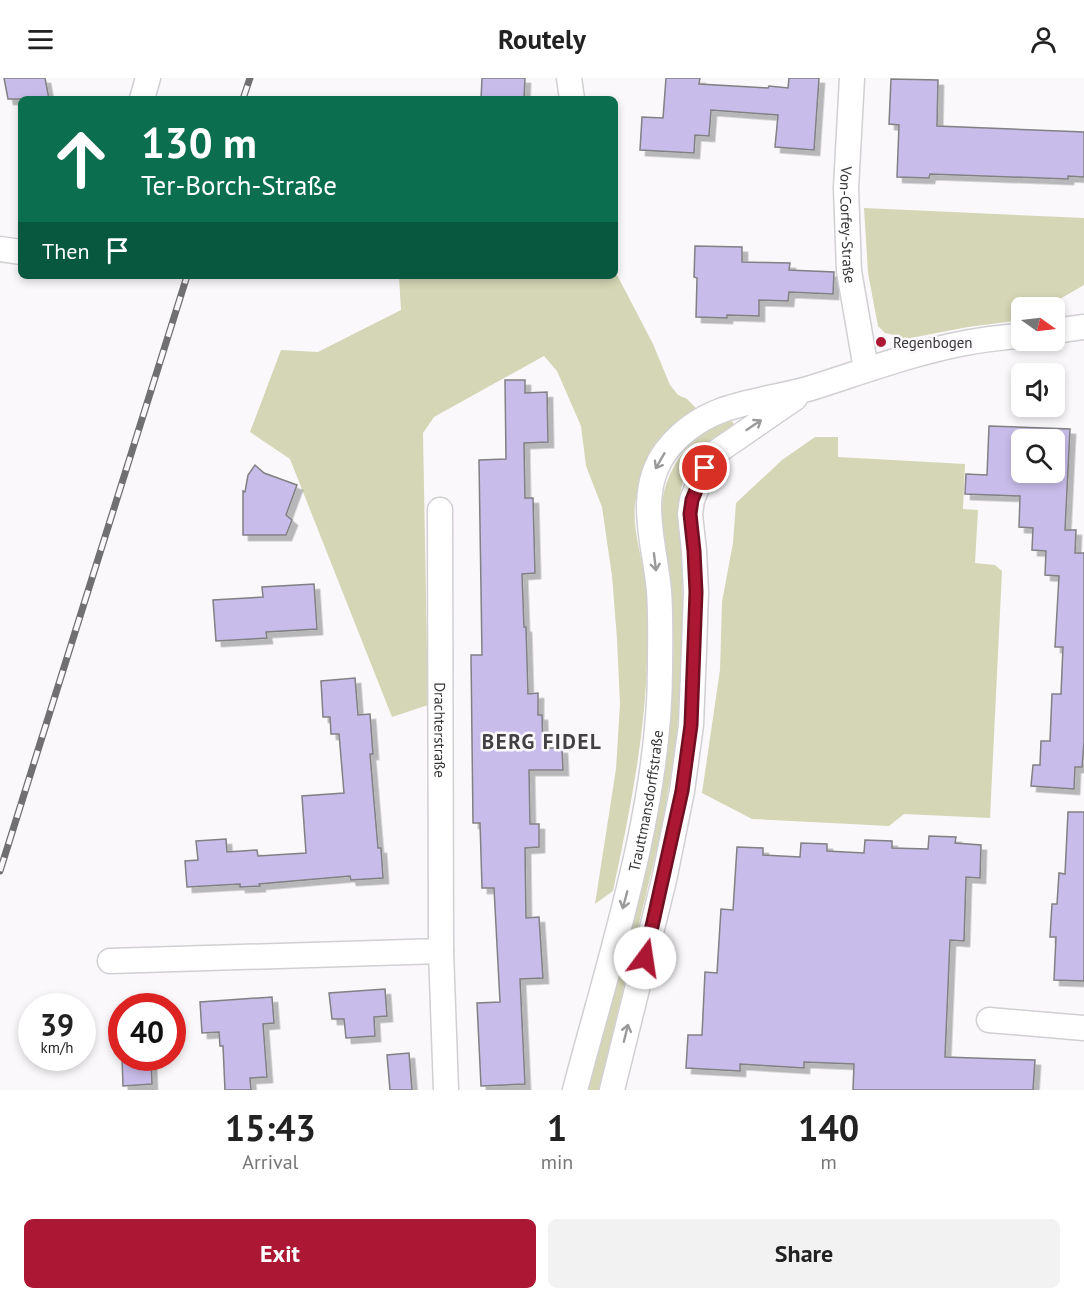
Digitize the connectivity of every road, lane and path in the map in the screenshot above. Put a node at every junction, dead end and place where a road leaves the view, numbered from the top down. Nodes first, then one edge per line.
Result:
1 (148, 78) edge
2 (569, 78) edge
3 (852, 78) edge
4 (143, 96) edge
5 (572, 96) edge
6 (0, 249) edge
7 (18, 252) edge
8 (1084, 327) edge
9 (1065, 330) edge
10 (1011, 337) edge
11 (866, 369) junction
12 (809, 388) junction
13 (440, 510) dead end
14 (441, 951) junction
15 (110, 962) dead end
16 (989, 1020) dead end
17 (1084, 1028) edge
18 (446, 1090) edge
19 (575, 1090) edge
20 (612, 1090) edge

1 - 4 street
2 - 5 street
3 - 11 street, Von-Corfey-Straße
6 - 7 street
8 - 9 street
10 - 11 street
11 - 12 street
12 -> 19 street, Trauttmansdorffstraße
20 -> 12 street
13 - 14 street, Drachterstraße
14 - 15 street
14 - 18 street, Drachterstraße
16 - 17 street

